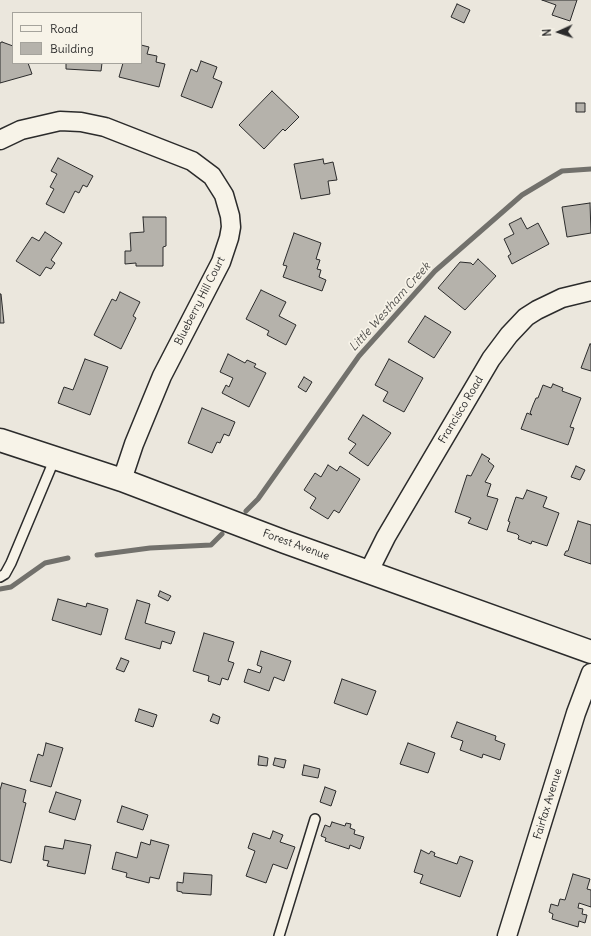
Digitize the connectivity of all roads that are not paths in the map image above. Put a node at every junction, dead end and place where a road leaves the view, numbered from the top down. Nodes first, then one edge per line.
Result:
1 (0, 140) edge
2 (591, 291) edge
3 (0, 440) edge
4 (55, 458) junction
5 (122, 480) junction
6 (369, 571) junction
7 (0, 577) edge
8 (591, 652) edge
9 (591, 673) edge
10 (315, 819) dead end
11 (278, 936) edge
12 (507, 936) edge

1 - 5 street, Blueberry Hill Court
2 - 6 street, Francisco Road
3 - 4 main road, Forest Avenue
4 - 5 main road, Forest Avenue
4 - 7 lane
5 - 6 main road, Forest Avenue
6 - 8 main road, Forest Avenue
9 - 12 street, Fairfax Avenue
10 - 11 lane

